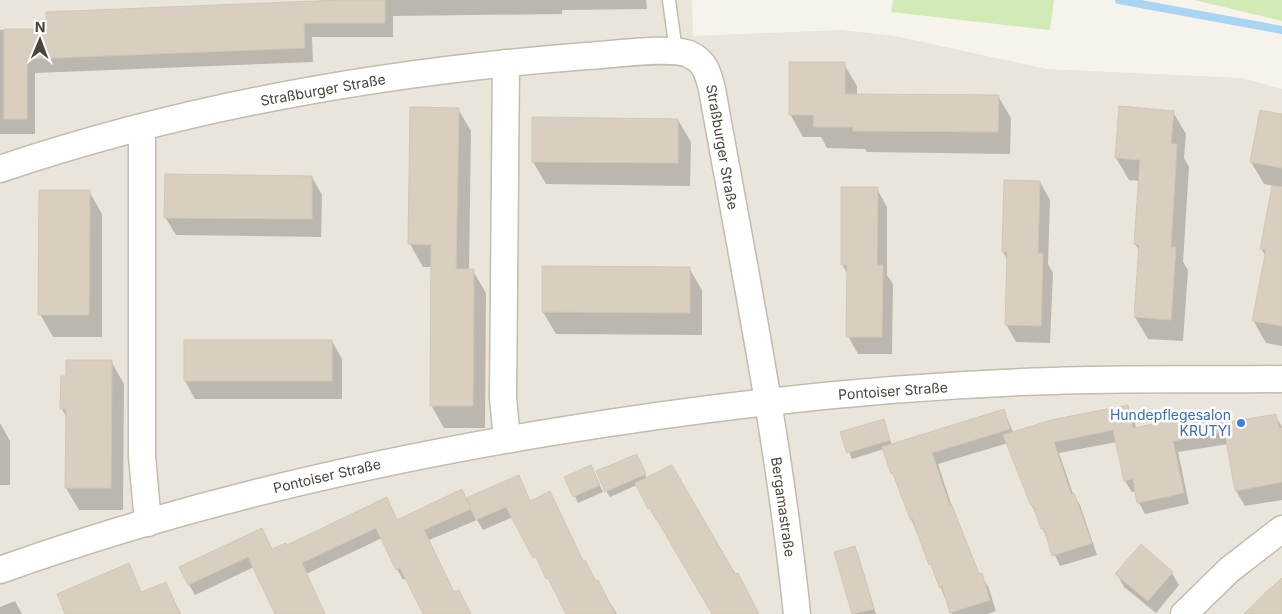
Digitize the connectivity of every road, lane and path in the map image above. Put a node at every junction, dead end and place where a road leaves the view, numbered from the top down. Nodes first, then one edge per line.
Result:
1 (669, 0) edge
2 (676, 51) junction
3 (506, 64) junction
4 (142, 129) junction
5 (0, 169) edge
6 (1282, 379) edge
7 (767, 401) junction
8 (507, 438) junction
9 (148, 523) junction
10 (1282, 529) edge
11 (0, 570) edge
12 (797, 614) edge
13 (1184, 614) edge

1 - 2 lane
2 - 3 street, Straßburger Straße
2 - 7 street, Straßburger Straße
3 - 4 street, Straßburger Straße
3 - 8 street
4 - 5 street, Straßburger Straße
4 - 9 street
6 - 7 street, Pontoiser Straße
7 - 8 street, Pontoiser Straße
7 - 12 street, Bergamastraße
8 - 9 street, Pontoiser Straße
9 - 11 street, Pontoiser Straße
10 - 13 street

